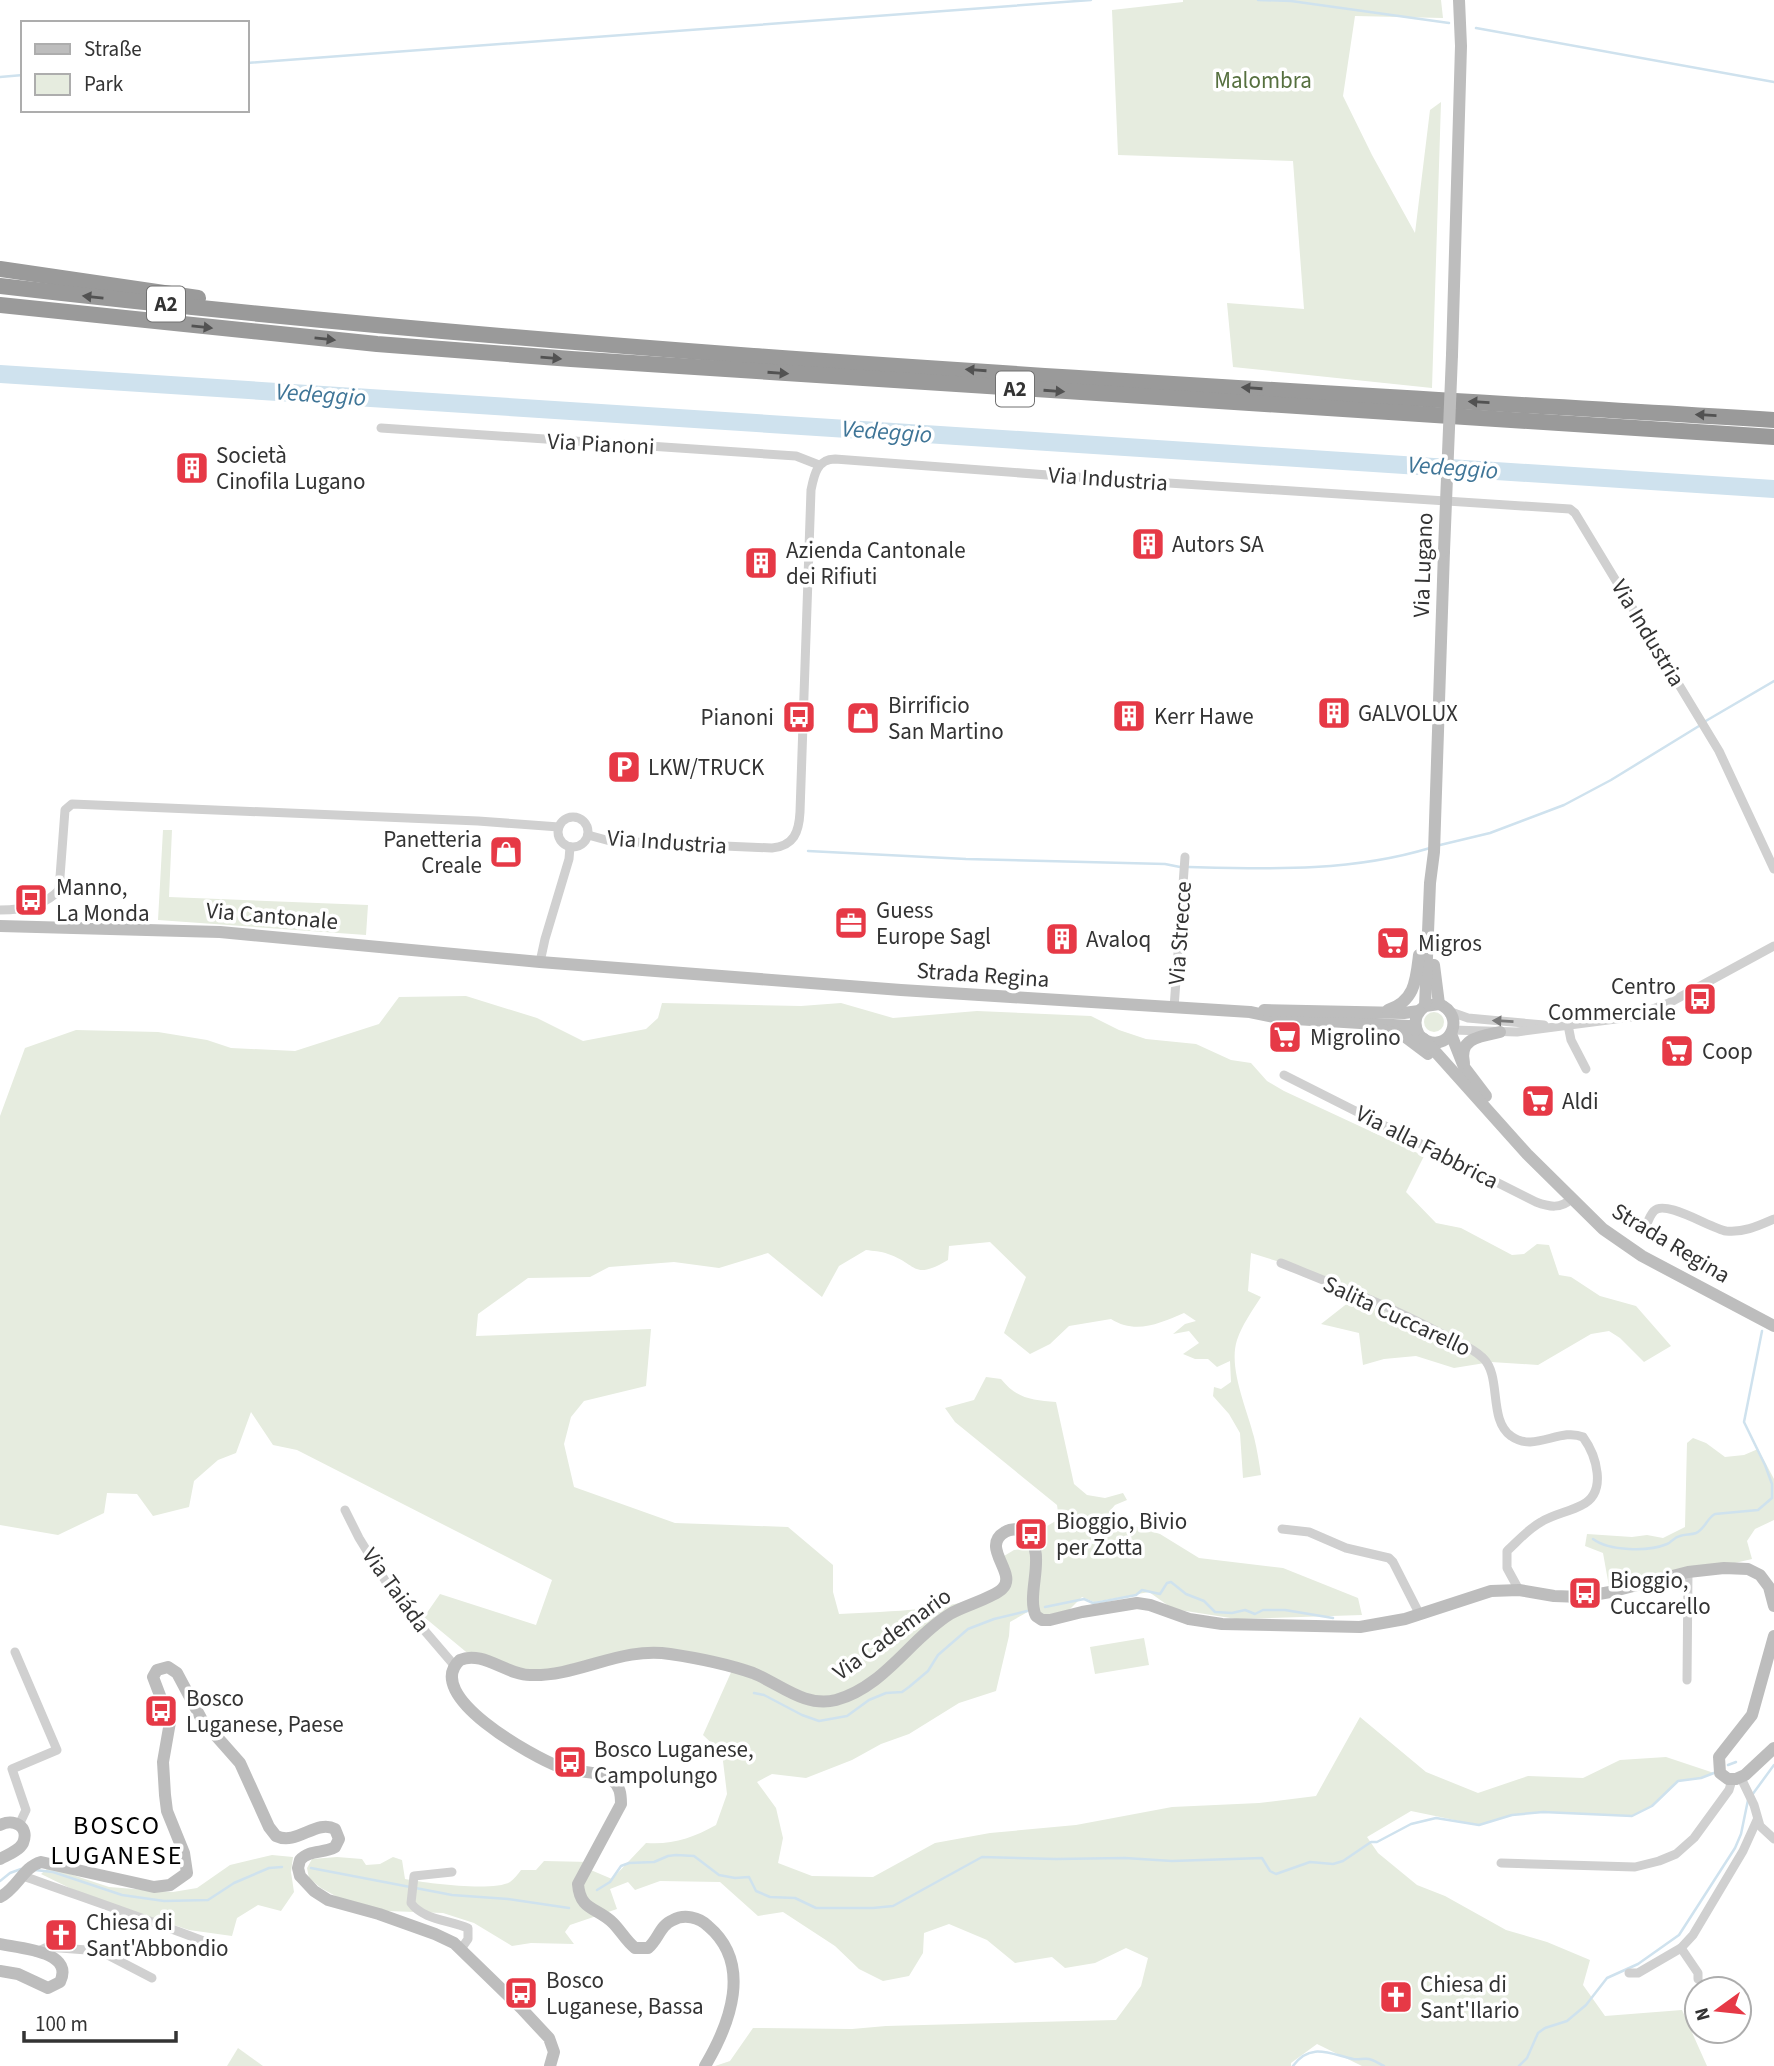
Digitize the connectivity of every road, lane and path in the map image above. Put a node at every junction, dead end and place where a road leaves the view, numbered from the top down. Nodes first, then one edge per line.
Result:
1 (1459, 0) edge
2 (0, 269) edge
3 (0, 286) edge
4 (0, 305) edge
5 (331, 321) junction
6 (1774, 420) edge
7 (381, 428) dead end
8 (1774, 437) edge
9 (819, 466) junction
10 (559, 827) junction
11 (588, 835) junction
12 (570, 847) junction
13 (1434, 847) junction
14 (1185, 857) dead end
15 (1774, 869) edge
16 (1430, 886) junction
17 (0, 910) edge
18 (0, 926) edge
19 (1774, 946) edge
20 (540, 962) junction
21 (1439, 1004) junction
22 (1174, 1008) junction
23 (1422, 1008) junction
24 (1250, 1012) junction
25 (1451, 1012) junction
26 (1375, 1013) junction
27 (1321, 1020) junction
28 (1568, 1025) junction
29 (1556, 1026) junction
30 (1452, 1032) junction
31 (1500, 1032) junction
32 (1422, 1037) junction
33 (1586, 1069) dead end
34 (1468, 1073) junction
35 (1284, 1075) dead end
36 (1527, 1154) junction
37 (1557, 1183) junction
38 (1572, 1199) junction
39 (1774, 1219) edge
40 (1644, 1231) dead end
41 (1281, 1263) dead end
42 (1774, 1326) edge
43 (345, 1510) dead end
44 (1282, 1529) dead end
45 (1688, 1572) junction
46 (1519, 1590) junction
47 (1774, 1606) edge
48 (1420, 1615) junction
49 (1774, 1636) edge
50 (15, 1653) dead end
51 (454, 1665) junction
52 (1687, 1679) dead end
53 (1774, 1748) edge
54 (1736, 1779) junction
55 (1757, 1820) junction
56 (0, 1825) edge
57 (19, 1825) junction
58 (1774, 1839) edge
59 (0, 1859) edge
60 (1501, 1863) dead end
61 (452, 1872) dead end
62 (26, 1873) junction
63 (0, 1897) edge
64 (0, 1944) edge
65 (1681, 1948) junction
66 (224, 1949) dead end
67 (461, 1949) junction
68 (36, 1952) junction
69 (0, 1970) edge
70 (1629, 1973) dead end
71 (1698, 1975) edge
72 (152, 1978) dead end
73 (550, 2066) edge
74 (705, 2066) edge

1 - 13 main road, Via Lugano, bridge
2 - 5 highway, A2
5 -> 3 highway, A2
4 -> 8 highway, A2
6 -> 5 highway, A2
7 - 9 street, Via Pianoni
9 - 11 street, Via Industria
9 - 15 street, Via Industria
10 - 11 street
10 - 12 street
10 - 17 street
11 - 12 street
12 - 20 street
13 - 16 main road, Via Lugano
13 - 21 main road
14 - 22 street, Via Strecce
16 - 23 main road, Via Lugano
16 - 26 main road
18 - 20 main road, Via Cantonale
19 - 28 street
20 - 22 main road, Strada Regina
21 - 23 main road
21 - 25 main road
22 - 24 main road, Strada Regina
23 - 26 main road
23 - 32 main road
24 - 26 main road
24 - 27 main road, Strada Regina
29 -> 25 street
25 - 30 main road
27 - 32 main road, Strada Regina
27 - 36 main road
28 - 29 street
28 - 33 street
29 - 31 street
30 - 31 street
30 - 32 main road
30 - 34 main road, Strada Regina
31 - 34 main road
32 - 36 main road, Strada Regina
34 - 37 main road, Strada Regina
35 - 38 street, Via alla Fabbrica
36 - 37 main road, Strada Regina
37 - 38 main road, Strada Regina
38 - 42 main road, Strada Regina
39 - 40 street
41 - 46 street, Salita Cuccarello
43 - 51 street, Via Taiáda
44 - 48 street
45 - 46 main road, Via Cademario
45 - 47 main road, Via Cademario
45 - 52 street
46 - 48 main road, Via Cademario
48 - 51 main road, Via Cademario
49 - 54 main road
50 - 57 street
51 - 74 main road
53 - 54 main road
54 - 55 street
54 - 60 street
55 - 58 street
55 - 65 street
56 - 57 main road
57 - 59 main road
61 - 67 street
62 - 63 main road
62 - 66 street
62 - 67 main road
64 - 68 main road
65 - 70 street
65 - 71 street
67 - 73 main road
68 - 69 main road
68 - 72 street

